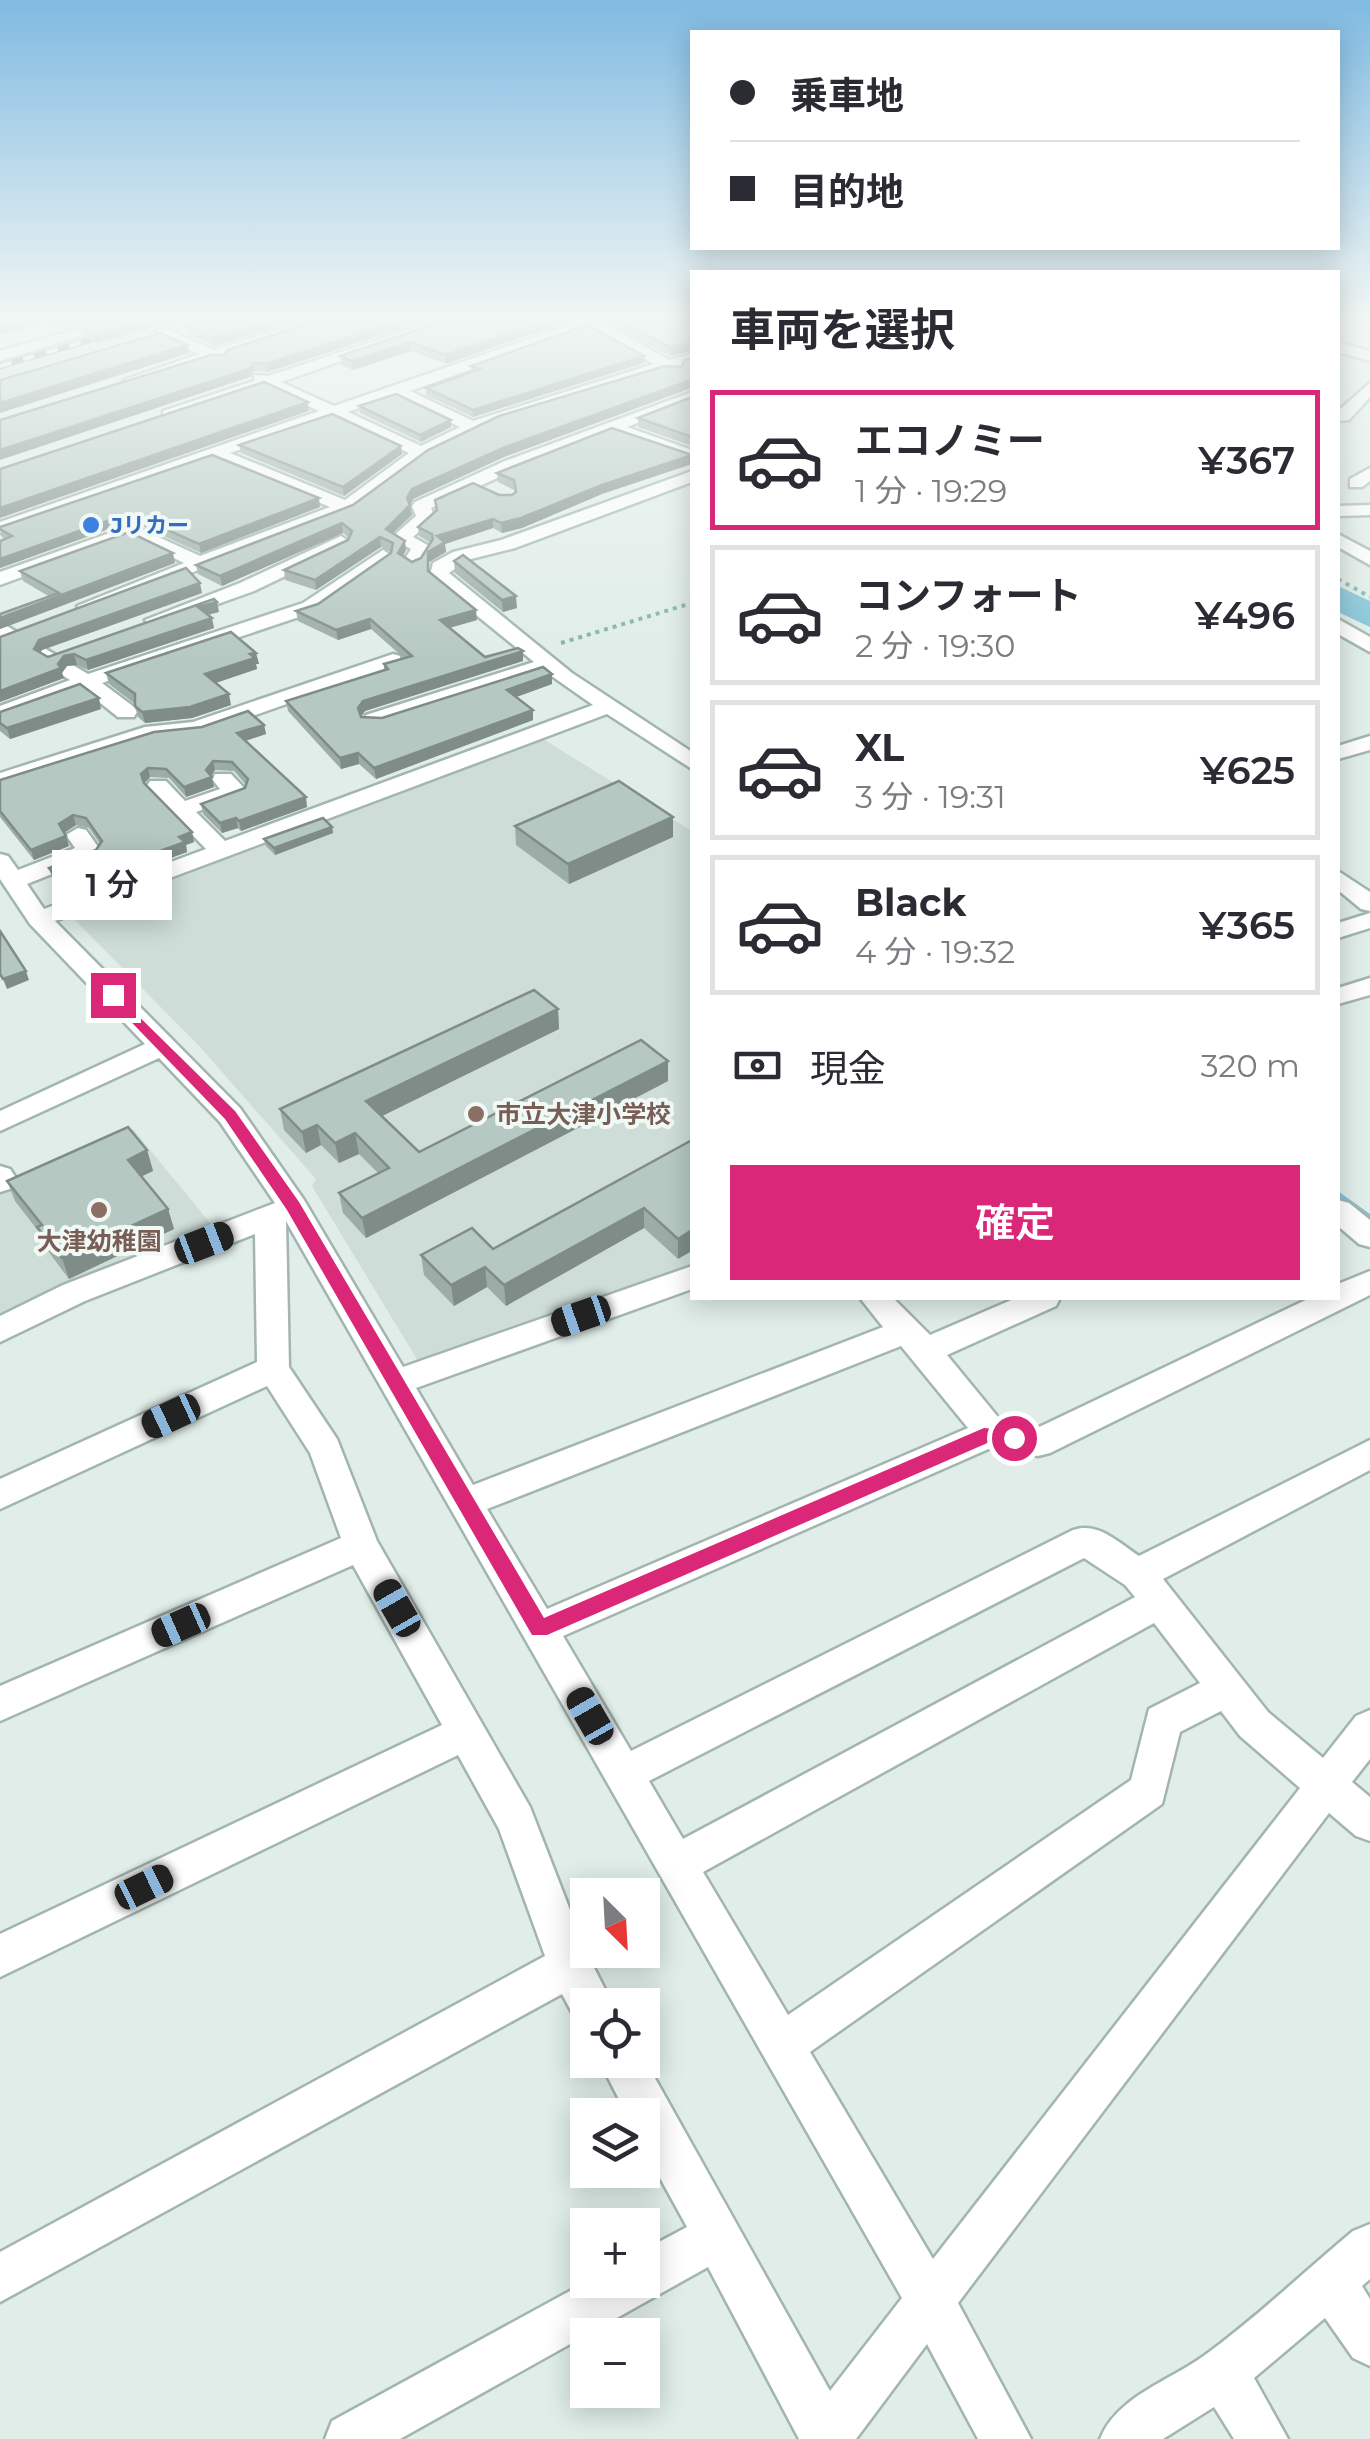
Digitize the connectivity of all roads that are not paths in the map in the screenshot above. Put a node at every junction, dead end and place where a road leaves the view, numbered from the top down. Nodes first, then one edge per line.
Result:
1 (270, 434) edge
2 (381, 434) edge
3 (457, 434) edge
4 (599, 434) edge
5 (635, 434) edge
6 (216, 452) junction
7 (421, 452) junction
8 (549, 452) junction
9 (690, 455) edge
10 (529, 458) junction
11 (690, 477) edge
12 (363, 494) junction
13 (406, 503) junction
14 (347, 507) junction
15 (1340, 510) edge
16 (1370, 510) edge
17 (310, 522) junction
18 (0, 528) edge
19 (1340, 541) edge
20 (341, 542) junction
21 (383, 556) junction
22 (1370, 559) edge
23 (197, 562) junction
24 (412, 562) junction
25 (440, 567) junction
26 (4, 577) edge
27 (68, 613) edge
28 (282, 615) junction
29 (1340, 625) edge
30 (140, 626) edge
31 (310, 632) edge
32 (11, 633) edge
33 (1370, 646) edge
34 (542, 658) junction
35 (393, 660) edge
36 (87, 682) junction
37 (0, 691) edge
38 (608, 707) junction
39 (10, 709) edge
40 (126, 712) dead end
41 (374, 720) edge
42 (1370, 743) edge
43 (1340, 752) edge
44 (690, 761) edge
45 (222, 779) dead end
46 (0, 780) edge
47 (158, 786) dead end
48 (181, 810) junction
49 (78, 835) dead end
50 (222, 851) junction
51 (6, 871) edge
52 (1340, 880) edge
53 (1370, 904) edge
54 (39, 918) junction
55 (1370, 920) edge
56 (1340, 930) edge
57 (163, 1046) junction
58 (0, 1122) edge
59 (281, 1212) junction
60 (1340, 1212) edge
61 (1370, 1236) edge
62 (690, 1277) edge
63 (1370, 1282) edge
64 (1340, 1297) edge
65 (877, 1300) edge
66 (1039, 1300) edge
67 (1333, 1300) edge
68 (0, 1330) edge
69 (915, 1341) junction
70 (273, 1369) junction
71 (396, 1382) junction
72 (990, 1433) junction
73 (1370, 1454) edge
74 (0, 1496) edge
75 (466, 1502) junction
76 (361, 1546) junction
77 (1148, 1588) junction
78 (540, 1629) junction
79 (1226, 1689) junction
80 (0, 1704) edge
81 (1370, 1728) edge
82 (467, 1732) junction
83 (624, 1774) junction
84 (1327, 1786) junction
85 (1370, 1822) edge
86 (677, 1864) junction
87 (0, 1956) edge
88 (570, 1966) joint
89 (782, 2045) junction
90 (631, 2078) edge
91 (717, 2236) junction
92 (1370, 2248) edge
93 (660, 2268) edge
94 (0, 2278) edge
95 (1331, 2284) junction
96 (606, 2298) edge
97 (930, 2300) junction
98 (1370, 2341) edge
99 (1222, 2373) junction
100 (825, 2437) edge
101 (350, 2439) edge
102 (1006, 2439) edge
103 (1125, 2439) edge
104 (1263, 2439) edge

1 - 6 street
2 - 7 street
3 - 7 street
4 - 8 street
5 - 9 street
6 - 14 street
6 - 18 street
7 - 12 street
8 - 10 street
8 - 10 street
10 - 13 street
11 - 25 street
12 - 13 street
12 - 14 street
13 - 24 street
14 - 17 street
15 - 16 street
17 - 20 street
17 - 23 street
19 - 22 street
20 - 21 street
20 - 30 street
21 - 24 street
21 - 28 street
23 - 26 street
23 - 27 street
24 - 25 street
25 - 34 street
28 - 31 street
28 - 36 street
29 - 33 street
32 - 36 street
34 - 38 street
34 - 41 street
35 - 46 street
36 - 39 street
36 - 40 street
37 - 39 street
38 - 44 street
38 - 50 street
42 - 43 street
45 - 48 street
47 - 48 street
48 - 50 street
49 - 51 street
50 - 54 street
51 - 54 street
52 - 53 street
54 - 57 street
55 - 56 street
57 - 58 street
57 - 59 street
59 - 68 street
59 - 70 street
59 - 71 street
60 - 61 street
62 - 71 street
63 - 64 street
65 - 69 street
66 - 69 street
67 - 72 street
69 - 72 street
69 - 75 street
70 - 74 street
70 - 76 street
71 - 75 street
72 - 78 street
73 - 77 street
75 - 78 street
76 - 80 street
76 - 82 street
77 - 79 street
77 - 83 street
77 - 86 street
78 - 83 street
79 - 84 street
79 - 89 street
81 - 84 street
82 - 87 street
82 - 88 street
83 - 86 street
84 - 85 street
84 - 97 street
86 - 89 street
88 - 94 street
89 - 97 street
90 - 91 street
91 - 93 street
91 - 100 street
92 - 95 street
95 - 98 street
95 - 99 street
96 - 101 street
97 - 100 street
97 - 102 street
99 - 103 street
99 - 104 street

